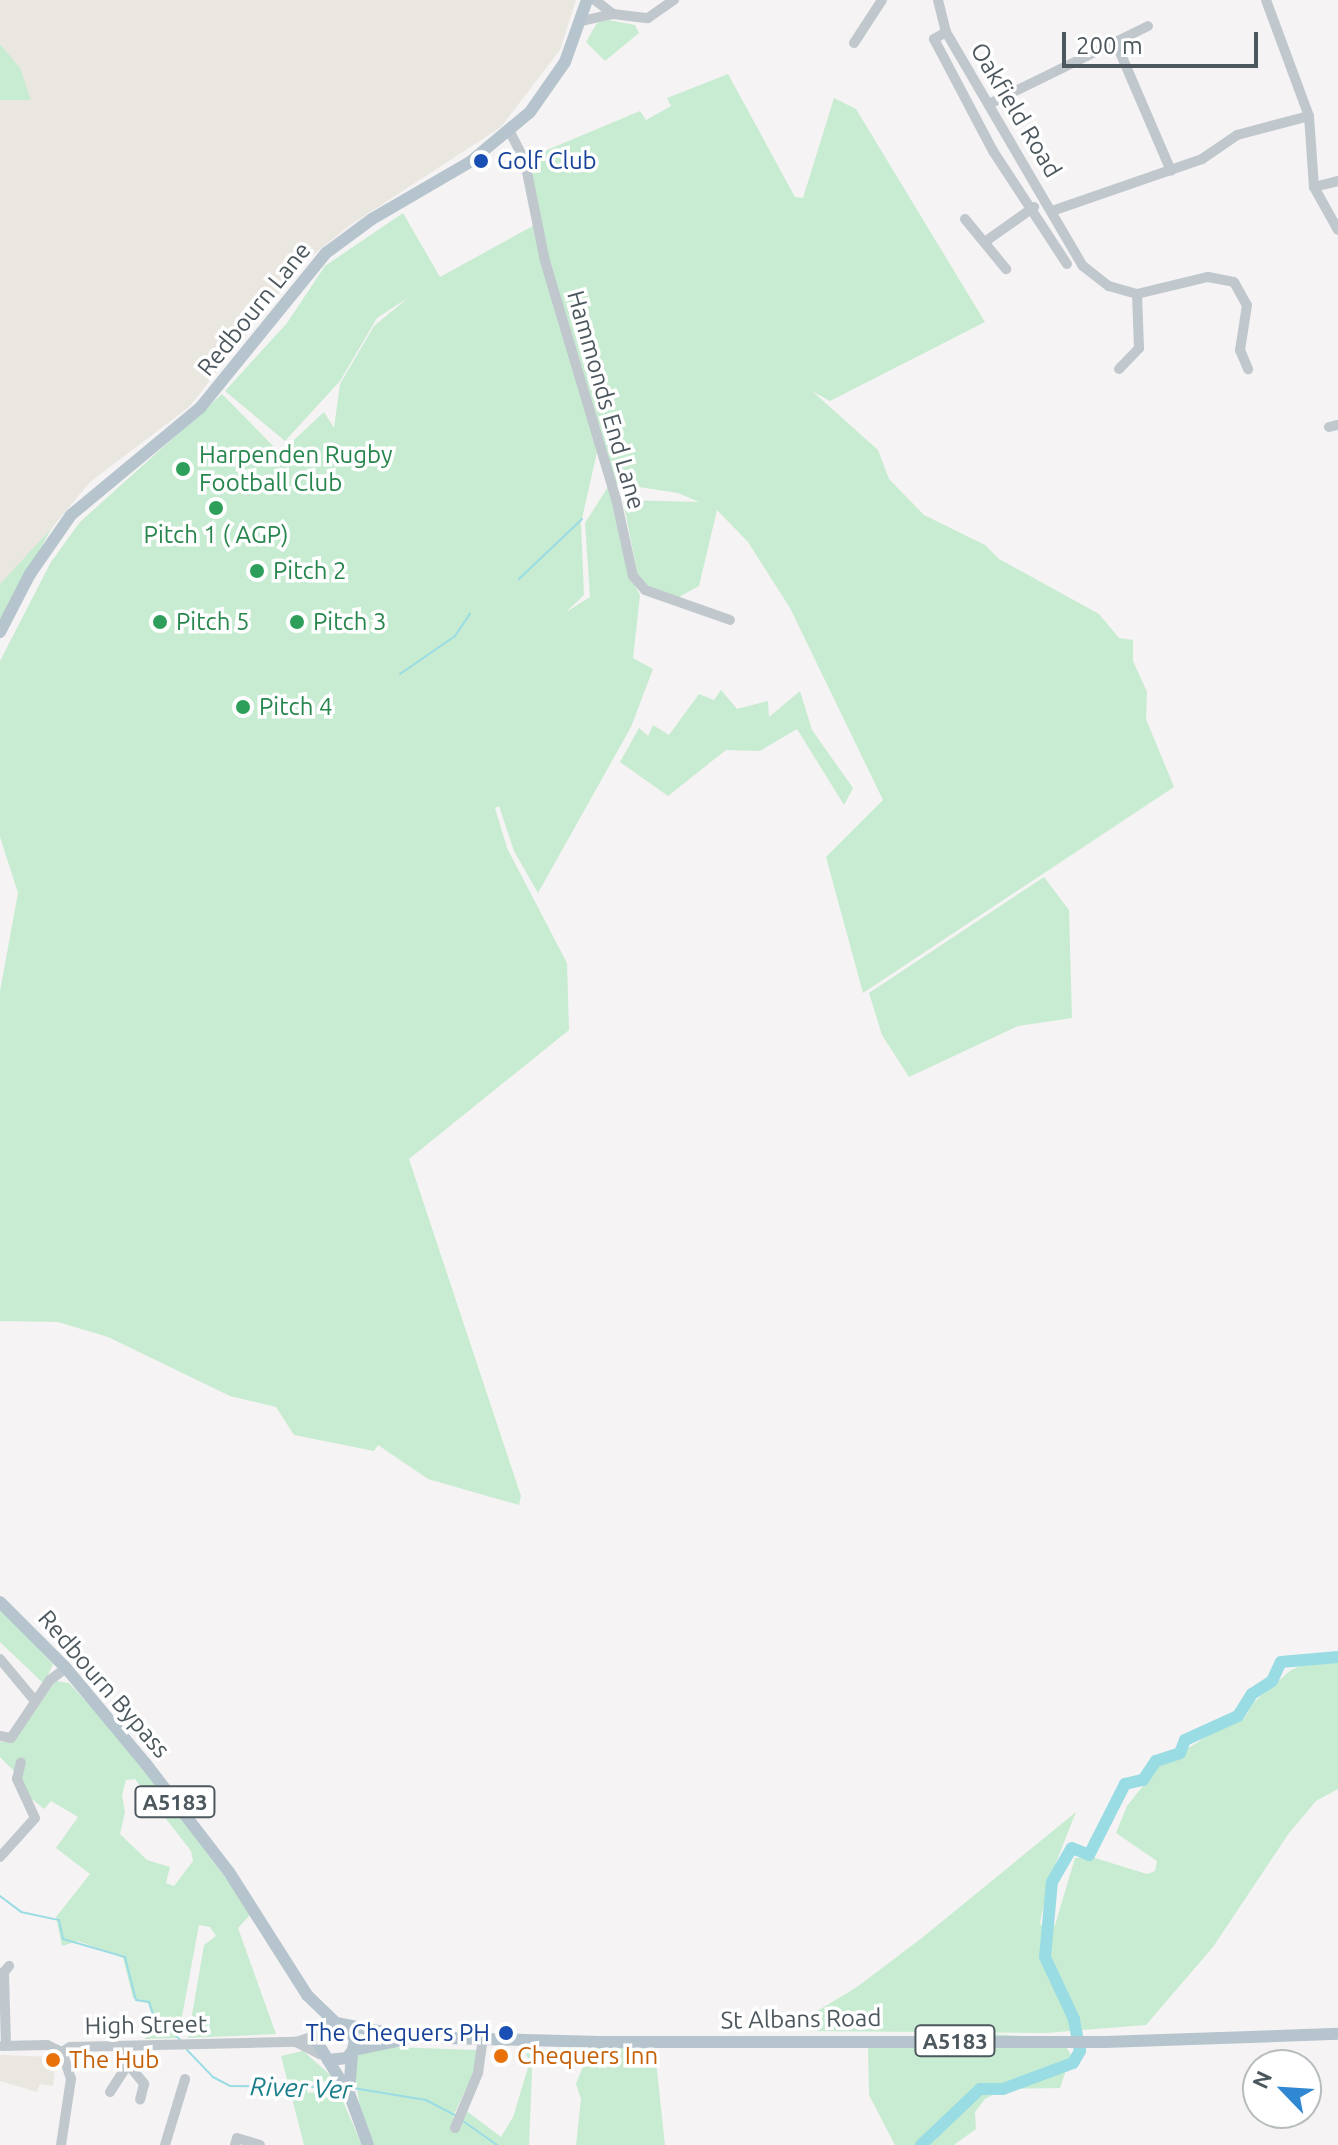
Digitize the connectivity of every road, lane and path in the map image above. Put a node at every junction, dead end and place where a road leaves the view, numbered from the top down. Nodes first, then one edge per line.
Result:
1 (587, 0) edge
2 (595, 0) edge
3 (674, 0) edge
4 (882, 0) edge
5 (938, 0) edge
6 (1266, 0) edge
7 (613, 14) junction
8 (582, 21) junction
9 (1148, 26) dead end
10 (946, 32) junction
11 (854, 43) dead end
12 (1116, 43) junction
13 (989, 104) junction
14 (1309, 116) junction
15 (510, 132) junction
16 (1171, 171) junction
17 (1338, 181) edge
18 (1314, 187) junction
19 (1051, 210) junction
20 (1037, 211) junction
21 (965, 219) dead end
22 (1338, 230) edge
23 (986, 241) junction
24 (1067, 264) dead end
25 (1006, 269) dead end
26 (1137, 294) junction
27 (1119, 369) dead end
28 (1248, 369) dead end
29 (730, 620) dead end
30 (0, 632) edge
31 (0, 1602) edge
32 (0, 1659) edge
33 (66, 1668) junction
34 (35, 1701) junction
35 (0, 1736) edge
36 (21, 1762) dead end
37 (0, 1857) edge
38 (9, 1966) dead end
39 (307, 1995) junction
40 (341, 2025) junction
41 (318, 2034) junction
42 (1338, 2034) edge
43 (409, 2037) junction
44 (483, 2039) junction
45 (296, 2042) junction
46 (3, 2046) edge
47 (128, 2047) junction
48 (62, 2052) junction
49 (352, 2052) junction
50 (324, 2057) junction
51 (128, 2064) junction
52 (185, 2079) dead end
53 (347, 2085) junction
54 (110, 2092) dead end
55 (140, 2100) dead end
56 (455, 2128) dead end
57 (61, 2145) edge
58 (165, 2145) edge
59 (235, 2145) edge
60 (260, 2145) edge
61 (368, 2145) edge

1 - 8 main road, Redbourn Lane
2 - 7 street
3 - 7 street
4 - 11 street
5 - 10 street, Oakfield Road
6 - 14 street
7 - 8 street
8 - 15 main road, Redbourn Lane
9 - 12 street
10 - 13 street, Oakfield Road
10 - 20 street, Oakfield Road
12 - 13 street
12 - 16 street
13 - 19 street, Oakfield Road
14 - 16 street
14 - 18 street
15 - 29 street, Hammonds End Lane
15 - 30 main road, Redbourn Lane
16 - 19 street
17 - 18 street
18 - 22 street
19 - 20 street, Oakfield Road
19 - 26 street
20 - 23 street
20 - 24 street, Oakfield Road
21 - 23 street
23 - 25 street
26 - 27 street
26 - 28 street
31 - 33 main road, Redbourn Bypass / A5183
32 - 34 street
33 - 34 street
33 - 39 main road, Redbourn Bypass / A5183
34 - 35 street
36 - 37 street
38 - 46 street
39 - 40 main road, Redbourn Bypass / A5183
39 - 41 main road, Redbourn Bypass / A5183
40 - 41 main road
40 - 43 main road, St Albans Road / A5183
40 - 49 main road
41 - 45 street, High Street
41 - 50 main road
42 - 44 main road, St Albans Road / A5183
43 - 44 main road, St Albans Road / A5183
43 - 49 main road, St Albans Road / A5183
44 - 56 street
45 - 47 street, High Street
45 - 50 street, High Street
46 - 48 street, High Street
47 - 48 street, High Street
47 - 51 street
48 - 57 street
49 - 50 main road
49 - 53 main road
50 - 53 main road
51 - 54 street
51 - 55 street
52 - 58 street
53 - 61 main road
59 - 60 street

